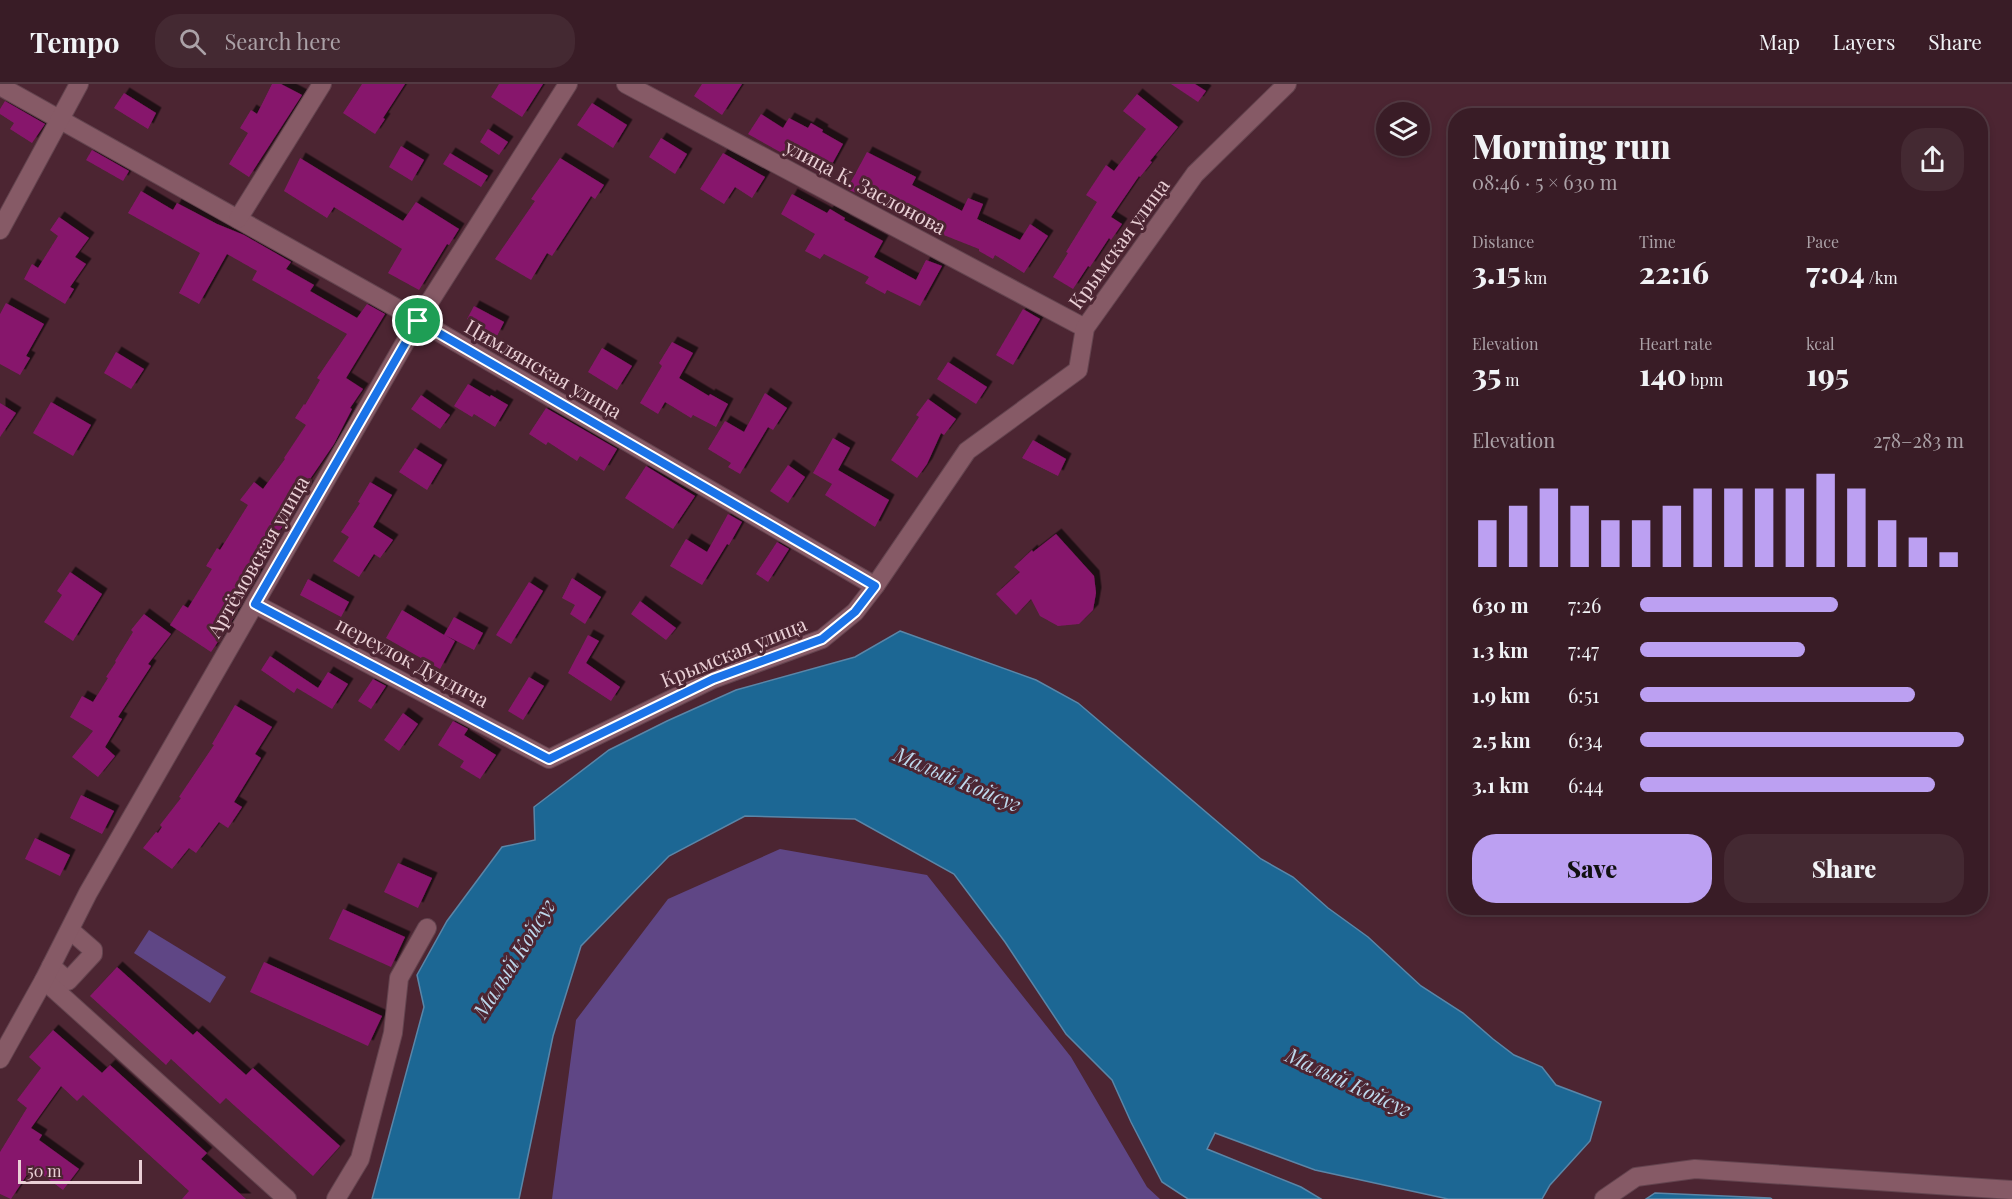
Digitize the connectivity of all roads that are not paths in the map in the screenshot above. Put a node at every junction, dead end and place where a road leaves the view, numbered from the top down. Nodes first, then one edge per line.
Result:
1 (79, 84) edge
2 (322, 84) edge
3 (568, 84) edge
4 (626, 84) edge
5 (1287, 84) edge
6 (0, 86) edge
7 (58, 119) junction
8 (238, 219) junction
9 (0, 230) edge
10 (418, 321) junction
11 (1085, 328) junction
12 (875, 586) junction
13 (255, 604) junction
14 (549, 759) joint
15 (428, 928) dead end
16 (70, 930) junction
17 (48, 973) junction
18 (0, 1059) edge
19 (2012, 1190) edge
20 (287, 1199) edge
21 (336, 1199) edge
22 (1604, 1199) edge

1 - 7 street
2 - 8 street
3 - 10 street, Артёмовская улица
4 - 11 street, улица К. Заслонова
5 - 11 street, Крымская улица
6 - 7 street, Цимлянская улица
7 - 8 street, Цимлянская улица
7 - 9 street
8 - 10 street, Цимлянская улица
10 - 12 street, Цимлянская улица
10 - 13 street, Артёмовская улица
11 - 12 street, Крымская улица
12 - 14 street, Крымская улица
13 - 14 street, переулок Дундича
13 - 16 street, Артёмовская улица
15 - 21 street
16 - 17 street, Артёмовская улица
16 - 17 street
17 - 18 street, Артёмовская улица
17 - 20 street
19 - 22 street

